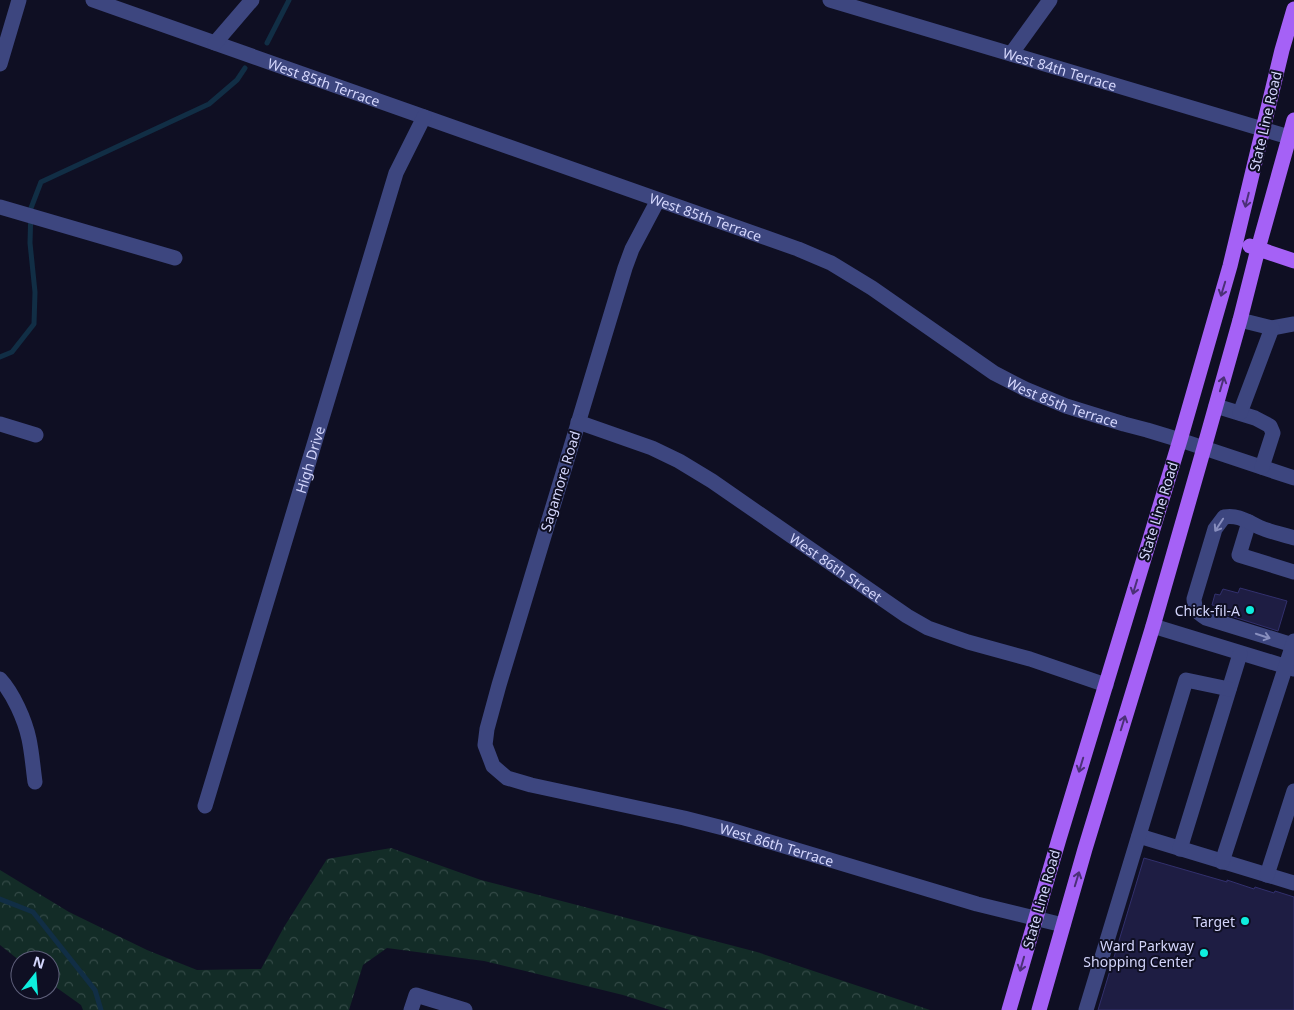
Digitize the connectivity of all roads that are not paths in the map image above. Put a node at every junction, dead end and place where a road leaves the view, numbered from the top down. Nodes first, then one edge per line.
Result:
1 (20, 0) edge
2 (93, 0) edge
3 (252, 0) edge
4 (830, 0) edge
5 (1050, 0) edge
6 (869, 6) edge
7 (1294, 9) edge
8 (215, 43) junction
9 (1011, 54) junction
10 (0, 64) edge
11 (424, 117) junction
12 (1294, 120) edge
13 (1264, 129) junction
14 (1289, 137) junction
15 (658, 200) junction
16 (0, 207) edge
17 (1237, 242) junction
18 (1258, 249) junction
19 (174, 258) dead end
20 (1294, 261) edge
21 (1240, 320) junction
22 (1294, 324) edge
23 (1272, 328) junction
24 (1216, 406) junction
25 (1240, 413) junction
26 (578, 422) junction
27 (0, 424) edge
28 (36, 435) dead end
29 (1180, 440) junction
30 (1204, 448) junction
31 (1262, 467) junction
32 (1294, 478) edge
33 (1249, 522) junction
34 (1294, 538) edge
35 (1294, 572) edge
36 (1153, 626) junction
37 (1293, 643) edge
38 (1240, 654) junction
39 (1290, 668) edge
40 (0, 679) edge
41 (1106, 684) junction
42 (1229, 690) junction
43 (493, 766) joint
44 (35, 782) dead end
45 (1294, 791) edge
46 (205, 806) dead end
47 (1139, 836) junction
48 (1180, 849) junction
49 (1222, 862) junction
50 (1267, 875) junction
51 (1294, 883) edge
52 (1035, 919) junction
53 (1063, 925) junction
54 (411, 1010) edge
55 (464, 1010) edge
56 (1009, 1010) edge
57 (1039, 1010) edge
58 (1086, 1010) edge

1 - 10 street
2 - 8 street, West 85th Terrace
3 - 8 street
4 - 6 street, West 84th Terrace
5 - 9 street
6 - 9 street, West 84th Terrace
7 - 13 main road, State Line Road
8 - 11 street, West 85th Terrace
9 - 13 street, West 84th Terrace
11 - 15 street, West 85th Terrace
11 - 46 street, High Drive
12 - 14 main road, State Line Road
13 - 14 street, West 84th Terrace
13 -> 17 main road, State Line Road
14 - 18 main road, State Line Road
15 - 26 street, Sagamore Road
15 - 29 street, West 85th Terrace
16 - 19 street
17 - 18 main road
17 -> 29 main road, State Line Road
18 - 20 main road
18 - 21 main road, State Line Road
21 - 23 street
24 -> 21 main road, State Line Road
22 - 23 street
23 - 25 street
24 - 25 street
24 - 30 main road, State Line Road
25 - 31 street
26 - 41 street, West 86th Street
26 - 43 street, Sagamore Road
27 - 28 street
29 - 30 street, West 85th Terrace
29 -> 41 main road, State Line Road
30 - 31 street, West 85th Terrace
30 - 36 main road, State Line Road
31 - 32 street, West 85th Terrace
33 - 34 street
33 - 35 street
33 -> 37 street
36 - 38 street
53 -> 36 main road, State Line Road
37 - 39 street
38 - 39 street
38 - 42 street
39 - 49 street
40 - 44 street
41 -> 52 main road, State Line Road
42 - 47 street
42 - 48 street
43 - 52 street, West 86th Terrace
45 - 50 street
47 - 48 street
47 - 58 street
48 - 49 street
49 - 50 street
50 - 51 street
52 - 53 street, West 86th Terrace
52 -> 56 main road, State Line Road
53 - 57 main road, State Line Road
54 - 55 street

